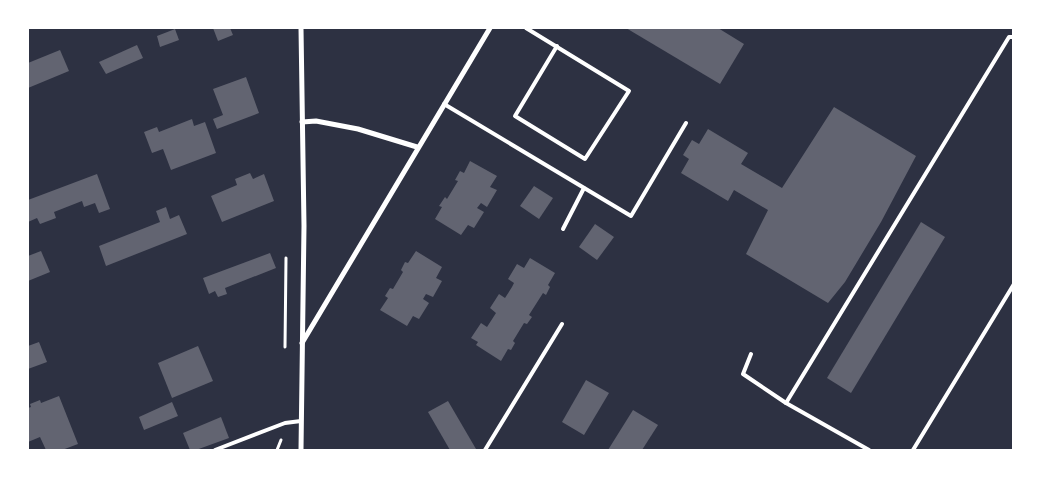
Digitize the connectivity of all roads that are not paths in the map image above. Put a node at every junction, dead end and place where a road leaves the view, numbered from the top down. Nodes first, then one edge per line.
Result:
1 (301, 28) edge
2 (490, 28) edge
3 (526, 28) edge
4 (1014, 37) edge
5 (557, 46) junction
6 (444, 104) junction
7 (302, 122) junction
8 (686, 123) dead end
9 (417, 147) junction
10 (584, 188) junction
11 (562, 229) dead end
12 (1014, 284) edge
13 (562, 324) dead end
14 (301, 344) junction
15 (750, 354) dead end
16 (786, 403) junction
17 (301, 421) junction
18 (215, 450) edge
19 (301, 450) edge
20 (485, 450) edge
21 (869, 450) edge
22 (913, 450) edge

1 - 7 street
2 - 6 street
3 - 5 lane
4 - 16 lane
5 - 5 lane
6 - 9 street
6 - 10 lane
7 - 9 street
7 - 14 street
8 - 10 lane
9 - 14 street
10 - 11 lane
12 - 22 lane
13 - 20 lane
14 - 17 street
15 - 16 lane
16 - 21 lane
17 - 18 lane
17 - 19 street

